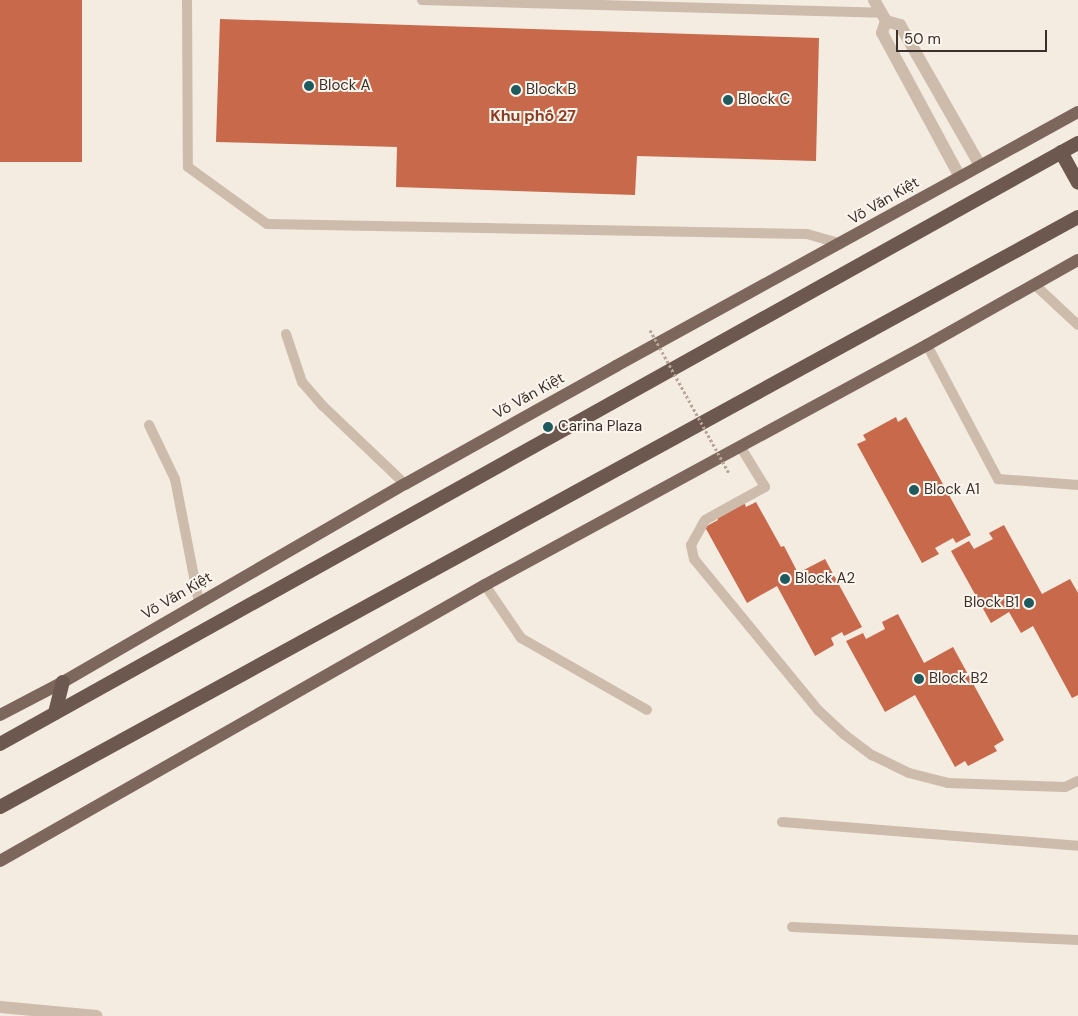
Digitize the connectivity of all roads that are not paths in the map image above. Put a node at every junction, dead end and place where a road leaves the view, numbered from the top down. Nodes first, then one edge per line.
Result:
1 (187, 0) edge
2 (422, 0) edge
3 (874, 0) edge
4 (884, 17) junction
5 (1078, 112) edge
6 (959, 128) junction
7 (939, 138) junction
8 (1078, 143) edge
9 (1061, 152) junction
10 (980, 165) junction
11 (960, 177) junction
12 (1078, 183) edge
13 (1078, 217) edge
14 (841, 244) junction
15 (1078, 260) edge
16 (1034, 284) junction
17 (1078, 325) edge
18 (286, 334) dead end
19 (927, 345) junction
20 (149, 425) dead end
21 (740, 446) junction
22 (405, 484) junction
23 (1078, 485) edge
24 (485, 585) junction
25 (198, 603) junction
26 (63, 682) junction
27 (647, 710) dead end
28 (55, 713) junction
29 (0, 715) edge
30 (3, 741) edge
31 (1078, 781) edge
32 (0, 807) edge
33 (782, 822) dead end
34 (1078, 846) edge
35 (0, 861) edge
36 (792, 927) dead end
37 (1078, 940) edge
38 (0, 1007) edge
39 (73, 1015) edge
40 (97, 1016) edge

1 - 14 lane
2 - 4 lane
3 - 4 street
4 - 6 street
4 - 7 street
5 - 10 main road, Võ Văn Kiệt
6 - 7 street
6 - 10 street
7 - 11 street
8 - 9 highway
9 - 12 highway
9 - 28 highway
10 - 11 main road, Võ Văn Kiệt
11 - 14 main road, Võ Văn Kiệt
13 - 32 highway
14 - 22 main road, Võ Văn Kiệt
15 - 16 main road
16 - 17 lane
16 - 19 main road
18 - 22 lane
19 - 21 main road
19 - 23 lane
20 - 25 lane
21 - 24 main road
21 - 31 lane
22 - 25 main road, Võ Văn Kiệt
24 - 27 lane
24 - 35 main road
25 - 26 main road, Võ Văn Kiệt
26 - 28 highway
26 - 29 main road, Võ Văn Kiệt
28 - 30 highway
33 - 34 lane
36 - 37 lane
38 - 39 street
39 - 40 street

